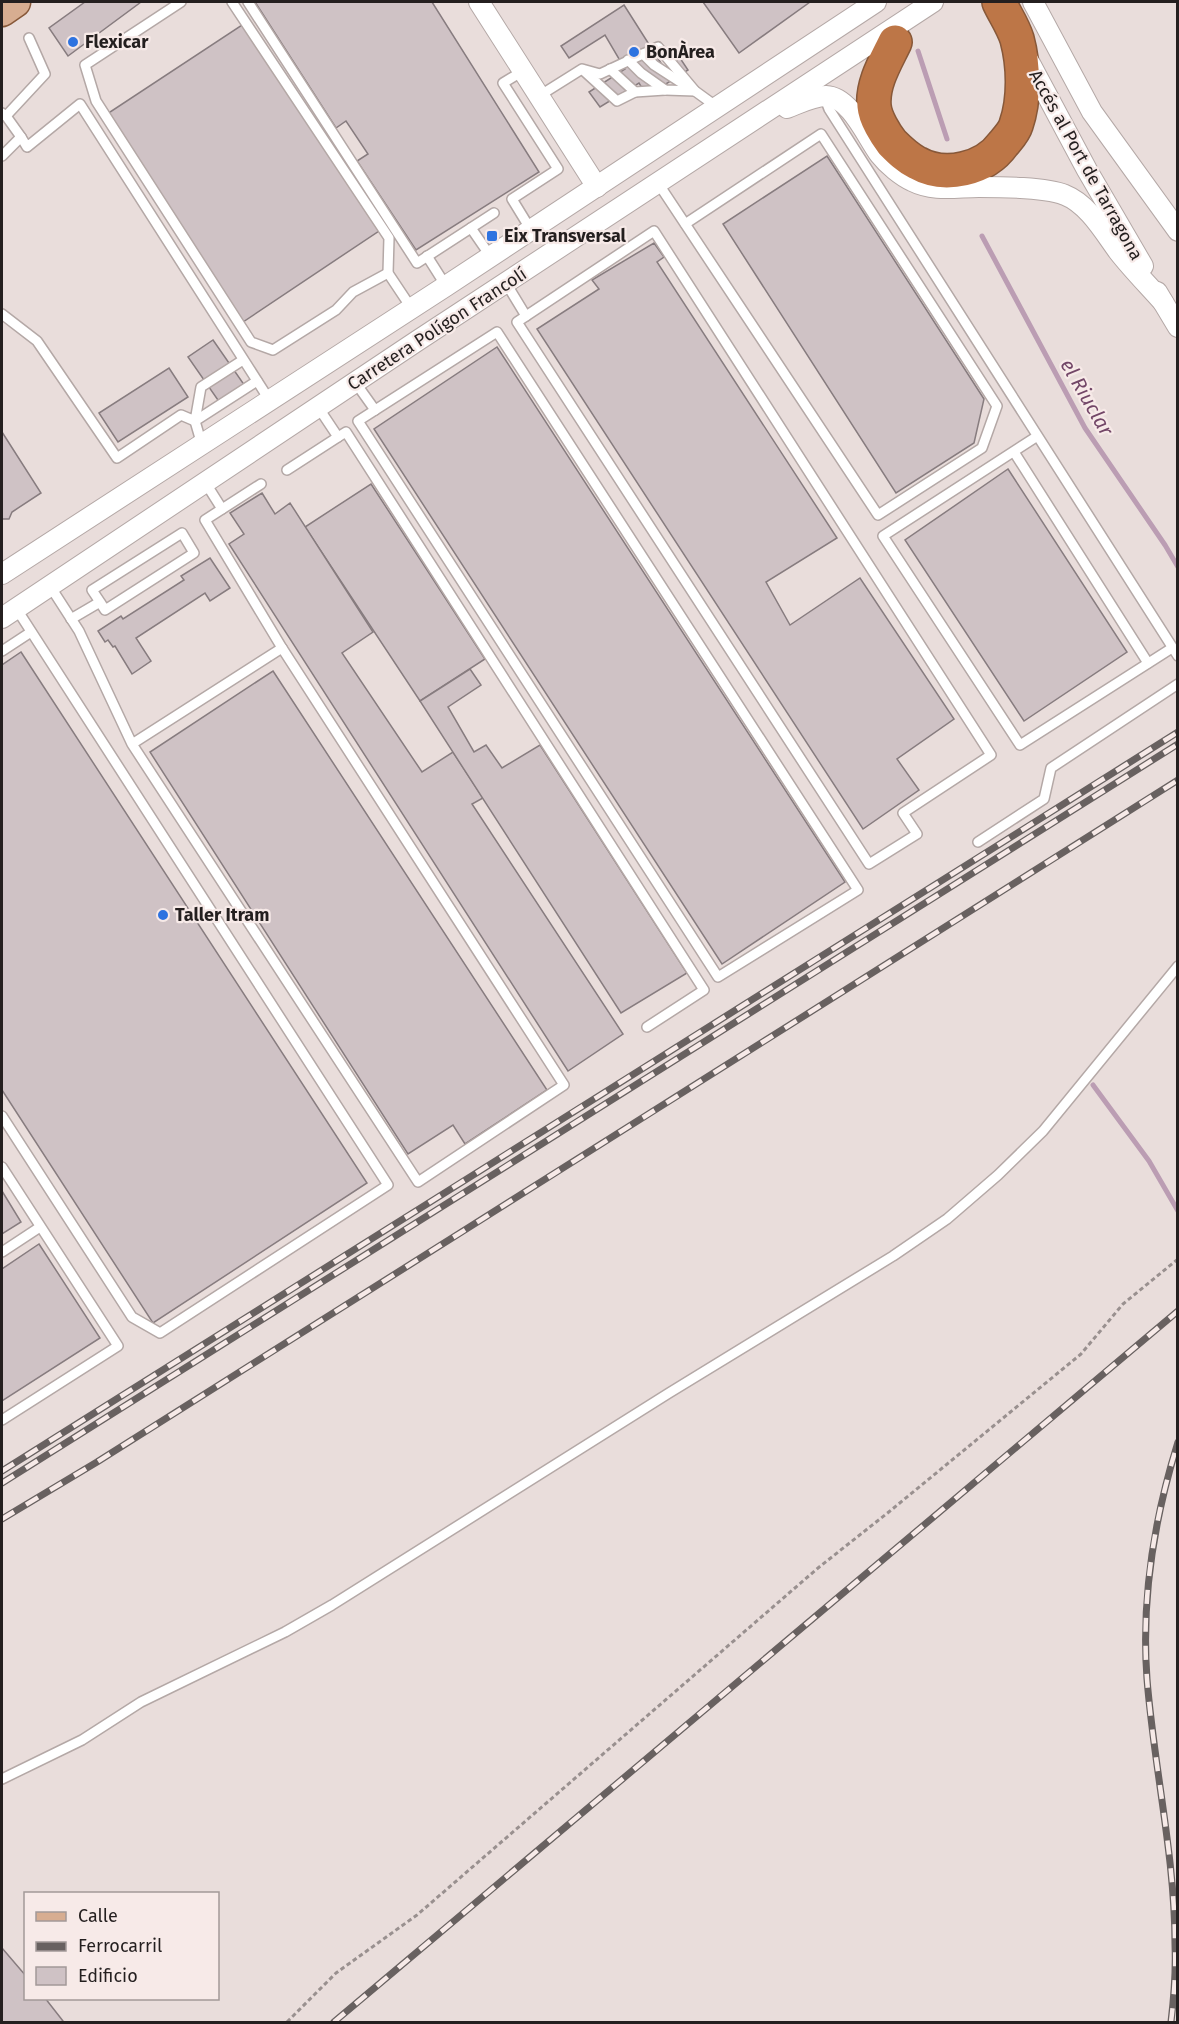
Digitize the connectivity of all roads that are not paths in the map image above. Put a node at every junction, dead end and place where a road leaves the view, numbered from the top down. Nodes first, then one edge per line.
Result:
1 (15, 2) edge
2 (181, 2) edge
3 (232, 2) edge
4 (248, 2) edge
5 (479, 2) edge
6 (876, 2) edge
7 (935, 2) edge
8 (999, 2) edge
9 (1033, 2) edge
10 (2, 11) edge
11 (30, 38) dead end
12 (1016, 38) junction
13 (895, 42) junction
14 (643, 54) junction
15 (628, 60) junction
16 (582, 69) junction
17 (610, 69) junction
18 (523, 70) junction
19 (665, 90) junction
20 (695, 91) junction
21 (635, 92) junction
22 (539, 96) junction
23 (824, 96) junction
24 (717, 107) junction
25 (4, 114) edge
26 (748, 124) junction
27 (21, 137) junction
28 (2, 156) edge
29 (658, 183) junction
30 (597, 187) junction
31 (494, 213) dead end
32 (685, 224) junction
33 (471, 228) junction
34 (531, 230) junction
35 (1178, 231) edge
36 (427, 256) junction
37 (491, 257) junction
38 (388, 273) junction
39 (506, 283) junction
40 (446, 286) junction
41 (1163, 302) junction
42 (412, 309) junction
43 (2, 314) edge
44 (526, 316) junction
45 (1178, 327) edge
46 (243, 360) junction
47 (257, 381) junction
48 (355, 382) junction
49 (270, 401) junction
50 (318, 407) junction
51 (375, 410) junction
52 (195, 421) junction
53 (338, 437) junction
54 (1036, 437) junction
55 (202, 445) junction
56 (1014, 452) junction
57 (287, 470) dead end
58 (205, 483) junction
59 (261, 484) dead end
60 (222, 509) junction
61 (2, 574) edge
62 (50, 586) junction
63 (100, 602) junction
64 (9, 613) edge
65 (71, 620) junction
66 (31, 632) junction
67 (282, 648) junction
68 (2, 651) edge
69 (1175, 652) edge
70 (1148, 663) junction
71 (1178, 684) edge
72 (132, 744) junction
73 (978, 842) dead end
74 (1178, 966) edge
75 (647, 1027) dead end
76 (2, 1116) edge
77 (2, 1167) edge
78 (40, 1227) junction
79 (2, 1252) edge
80 (2, 1420) edge
81 (2, 1779) edge

1 - 10 main road
2 - 38 lane
3 - 38 lane
4 - 36 lane
5 - 18 street
6 - 24 street, Carretera Polígon Francolí
7 - 13 street
7 - 26 street, Carretera Polígon Francolí
8 - 12 highway, Accés al Port de Tarragona
9 - 35 street, Accés al Port de Tarragona
11 - 25 lane
12 - 13 highway
12 - 41 street, Accés al Port de Tarragona
13 - 23 street
14 - 15 lane
14 - 20 lane
14 - 20 lane
15 - 17 lane
15 - 19 lane
16 - 17 lane
16 - 21 lane
16 - 22 lane
17 - 21 lane
18 - 22 street
18 - 34 lane
19 - 20 lane
19 - 21 lane
20 - 24 lane
22 - 30 street
23 - 26 street
23 - 41 street
23 - 54 lane
24 - 30 street, Carretera Polígon Francolí
25 - 27 lane
26 - 29 street, Carretera Polígon Francolí
27 - 28 lane
27 - 46 lane
29 - 32 lane
29 - 39 street, Carretera Polígon Francolí
30 - 34 street, Carretera Polígon Francolí
31 - 33 lane
32 - 32 lane
33 - 36 lane
33 - 37 lane
34 - 37 street, Carretera Polígon Francolí
36 - 40 lane
37 - 40 street, Carretera Polígon Francolí
38 - 42 lane
39 - 44 lane
39 - 48 street, Carretera Polígon Francolí
40 - 42 street, Carretera Polígon Francolí
41 - 45 street, Accés al Port de Tarragona
42 - 49 street, Carretera Polígon Francolí
43 - 52 lane
44 - 44 lane
46 - 47 lane
46 - 52 lane
47 - 49 lane
47 - 52 lane
48 - 50 street, Carretera Polígon Francolí
48 - 51 lane
49 - 55 street, Carretera Polígon Francolí
50 - 53 lane
50 - 58 street, Carretera Polígon Francolí
51 - 51 lane
52 - 55 lane
53 - 57 lane
53 - 75 lane
54 - 56 lane
54 - 69 lane
55 - 61 street, Carretera Polígon Francolí
56 - 70 lane
56 - 70 lane
58 - 60 lane
58 - 62 street, Carretera Polígon Francolí
59 - 60 lane
60 - 67 lane
62 - 64 street, Carretera Polígon Francolí
62 - 65 lane
63 - 63 lane
63 - 65 lane
64 - 66 lane
65 - 72 lane
66 - 68 lane
66 - 76 lane
67 - 72 lane
67 - 72 lane
69 - 70 lane
71 - 73 lane
74 - 81 lane
77 - 78 lane
78 - 79 lane
78 - 80 lane

